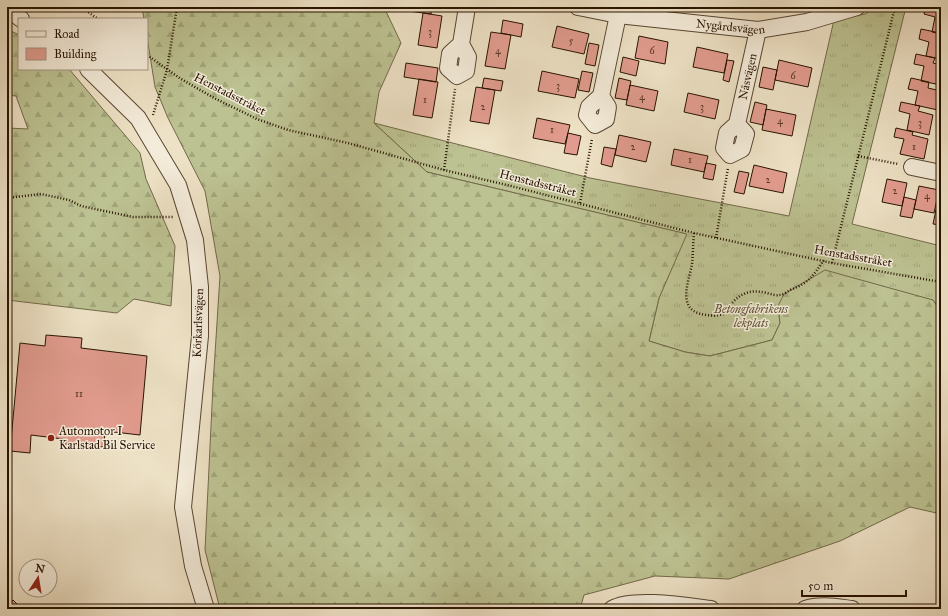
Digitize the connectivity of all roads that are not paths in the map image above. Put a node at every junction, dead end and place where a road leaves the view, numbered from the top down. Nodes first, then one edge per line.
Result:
1 (467, 7) edge
2 (578, 7) edge
3 (857, 7) edge
4 (7, 8) edge
5 (618, 15) junction
6 (20, 18) edge
7 (758, 30) junction
8 (89, 70) edge
9 (457, 76) road end
10 (595, 125) road end
11 (730, 155) road end
12 (912, 167) road end
13 (941, 170) edge
14 (206, 609) edge
15 (612, 609) edge
16 (711, 609) edge
17 (805, 609) edge
18 (852, 609) edge

1 - 9 street
2 - 5 street, Nygårdsvägen
3 - 7 street, Nygårdsvägen
4 - 6 street
5 - 7 street, Nygårdsvägen
5 - 10 street
7 - 11 street, Nåsvägen
8 - 14 street, Körkarlsvägen
12 - 13 street
15 - 16 street
17 - 18 street

